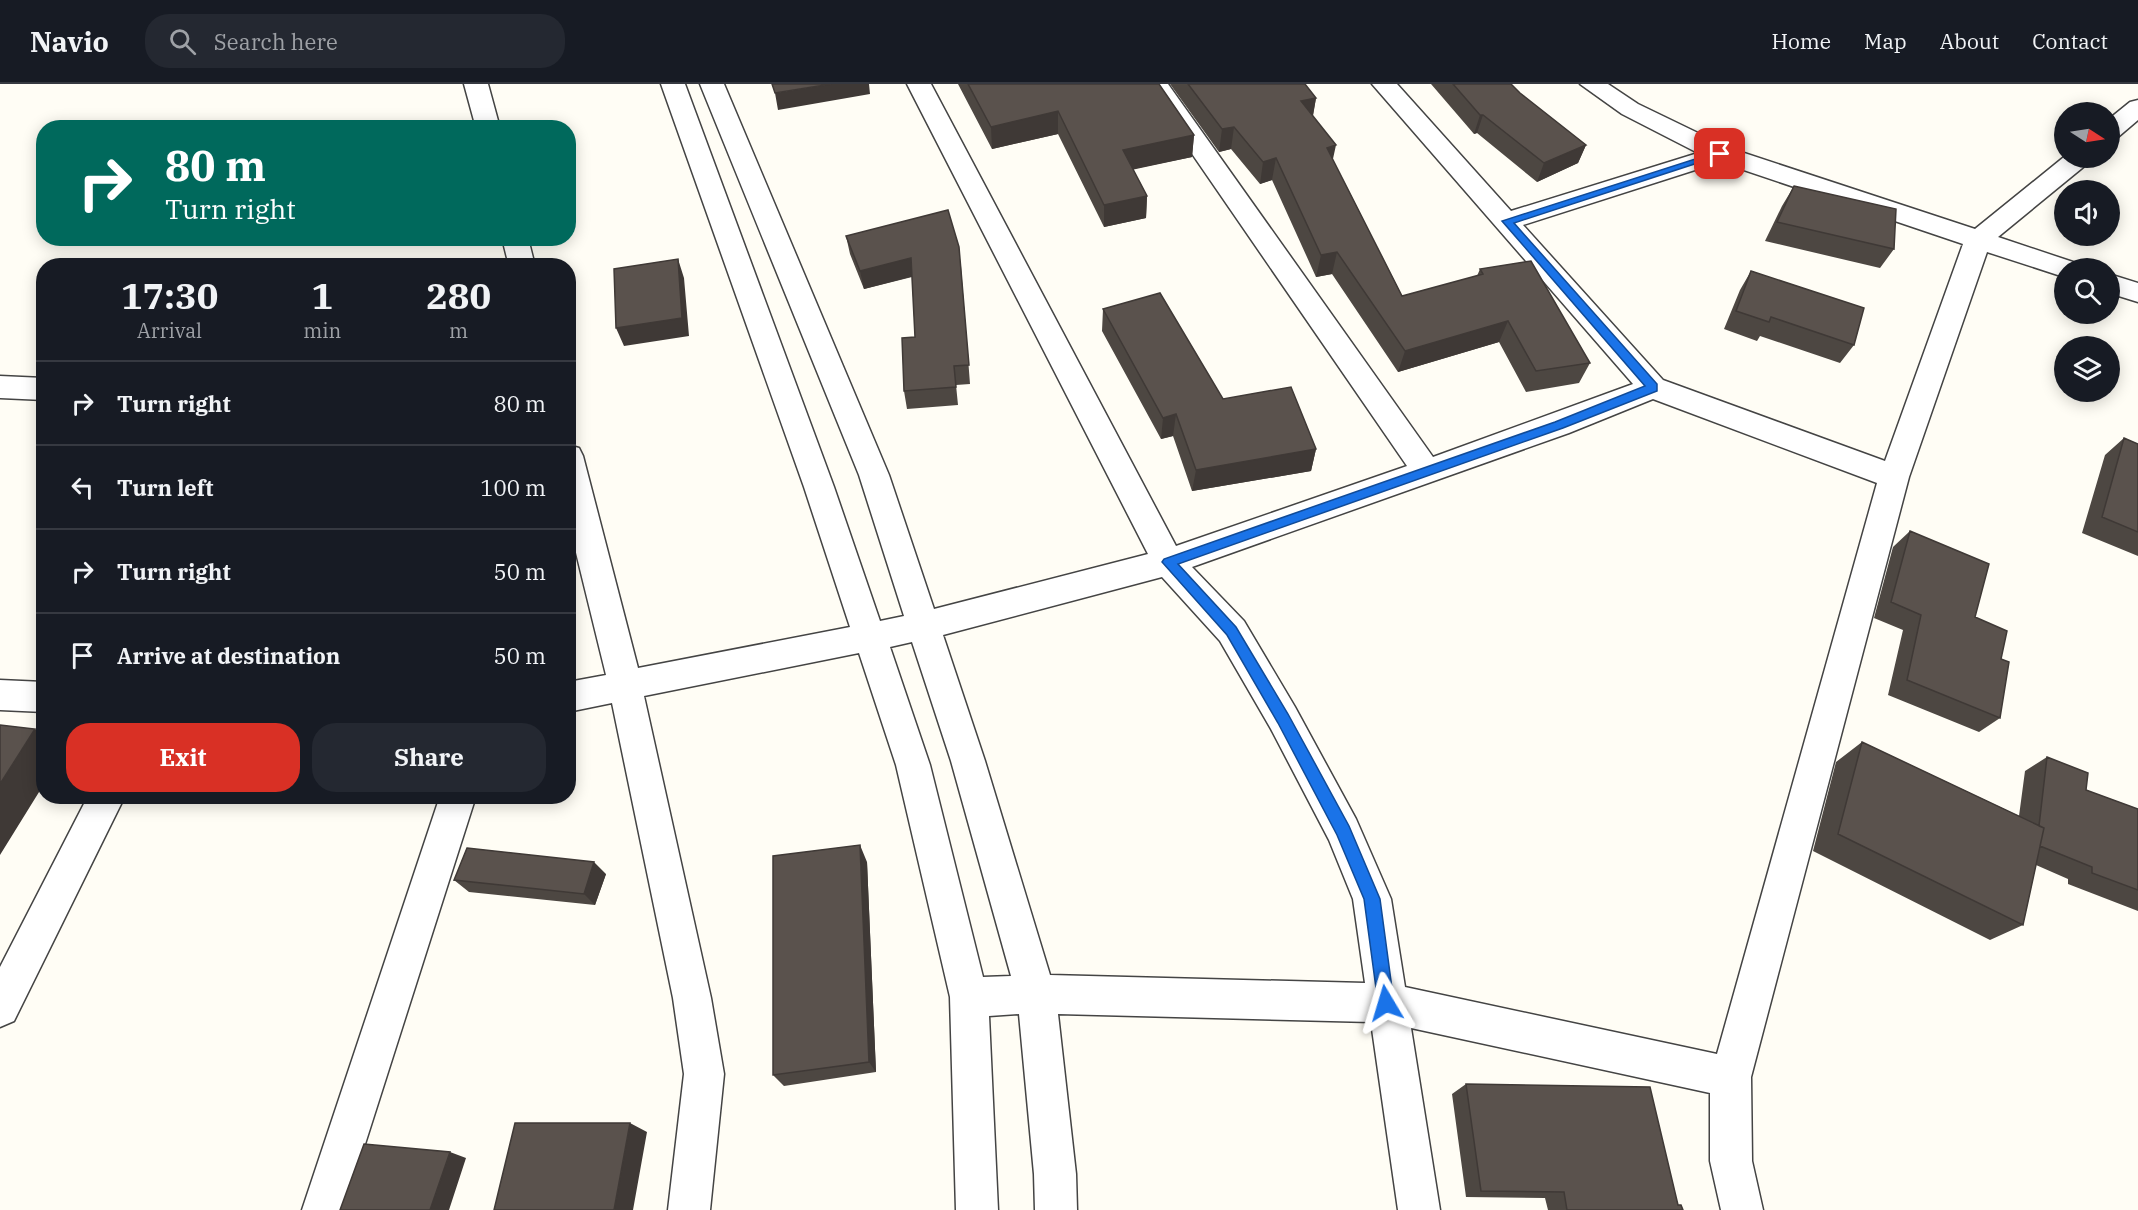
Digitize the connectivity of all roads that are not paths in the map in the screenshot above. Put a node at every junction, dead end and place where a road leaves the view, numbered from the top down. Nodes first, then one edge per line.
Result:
1 (476, 84) edge
2 (673, 84) edge
3 (712, 84) edge
4 (919, 84) edge
5 (1156, 84) edge
6 (1384, 84) edge
7 (1592, 84) edge
8 (2138, 106) edge
9 (486, 120) edge
10 (2120, 122) edge
11 (731, 131) junction
12 (695, 141) junction
13 (1720, 154) junction
14 (2066, 168) edge
15 (1507, 221) junction
16 (1978, 240) junction
17 (2054, 265) edge
18 (2120, 287) edge
19 (796, 288) junction
20 (2138, 293) edge
21 (753, 302) junction
22 (0, 387) edge
23 (1653, 388) junction
24 (36, 389) edge
25 (1427, 472) junction
26 (1894, 477) junction
27 (576, 488) edge
28 (1168, 562) junction
29 (924, 626) junction
30 (870, 637) junction
31 (625, 685) junction
32 (0, 695) edge
33 (576, 695) edge
34 (36, 697) edge
35 (103, 804) edge
36 (455, 804) edge
37 (1036, 994) junction
38 (969, 997) junction
39 (1386, 1003) junction
40 (0, 1007) edge
41 (1731, 1077) junction
42 (323, 1210) edge
43 (689, 1210) edge
44 (977, 1210) edge
45 (1056, 1210) edge
46 (1419, 1210) edge
47 (1742, 1210) edge

1 - 9 street
2 - 12 street
3 - 11 street
4 - 28 street
5 - 25 street
6 - 15 street
7 - 13 street
8 - 10 street
11 - 12 street
11 - 19 street
12 - 21 street
13 - 15 street
13 - 16 street
14 - 16 street
15 - 23 street
16 - 17 street
16 - 26 street
18 - 20 street
19 - 21 street
19 - 29 street
21 - 30 street
22 - 24 street
23 - 25 street
23 - 26 street
25 - 28 street
26 - 41 street
27 - 31 street
28 - 29 street
28 - 39 street
29 - 30 street
29 - 37 street
30 - 31 street
30 - 38 street
31 - 33 street
31 - 43 street
32 - 34 street
35 - 40 street
36 - 42 street
37 - 38 street
37 - 39 street
37 - 45 street
38 - 44 street
39 - 41 street
39 - 46 street
41 - 47 street

